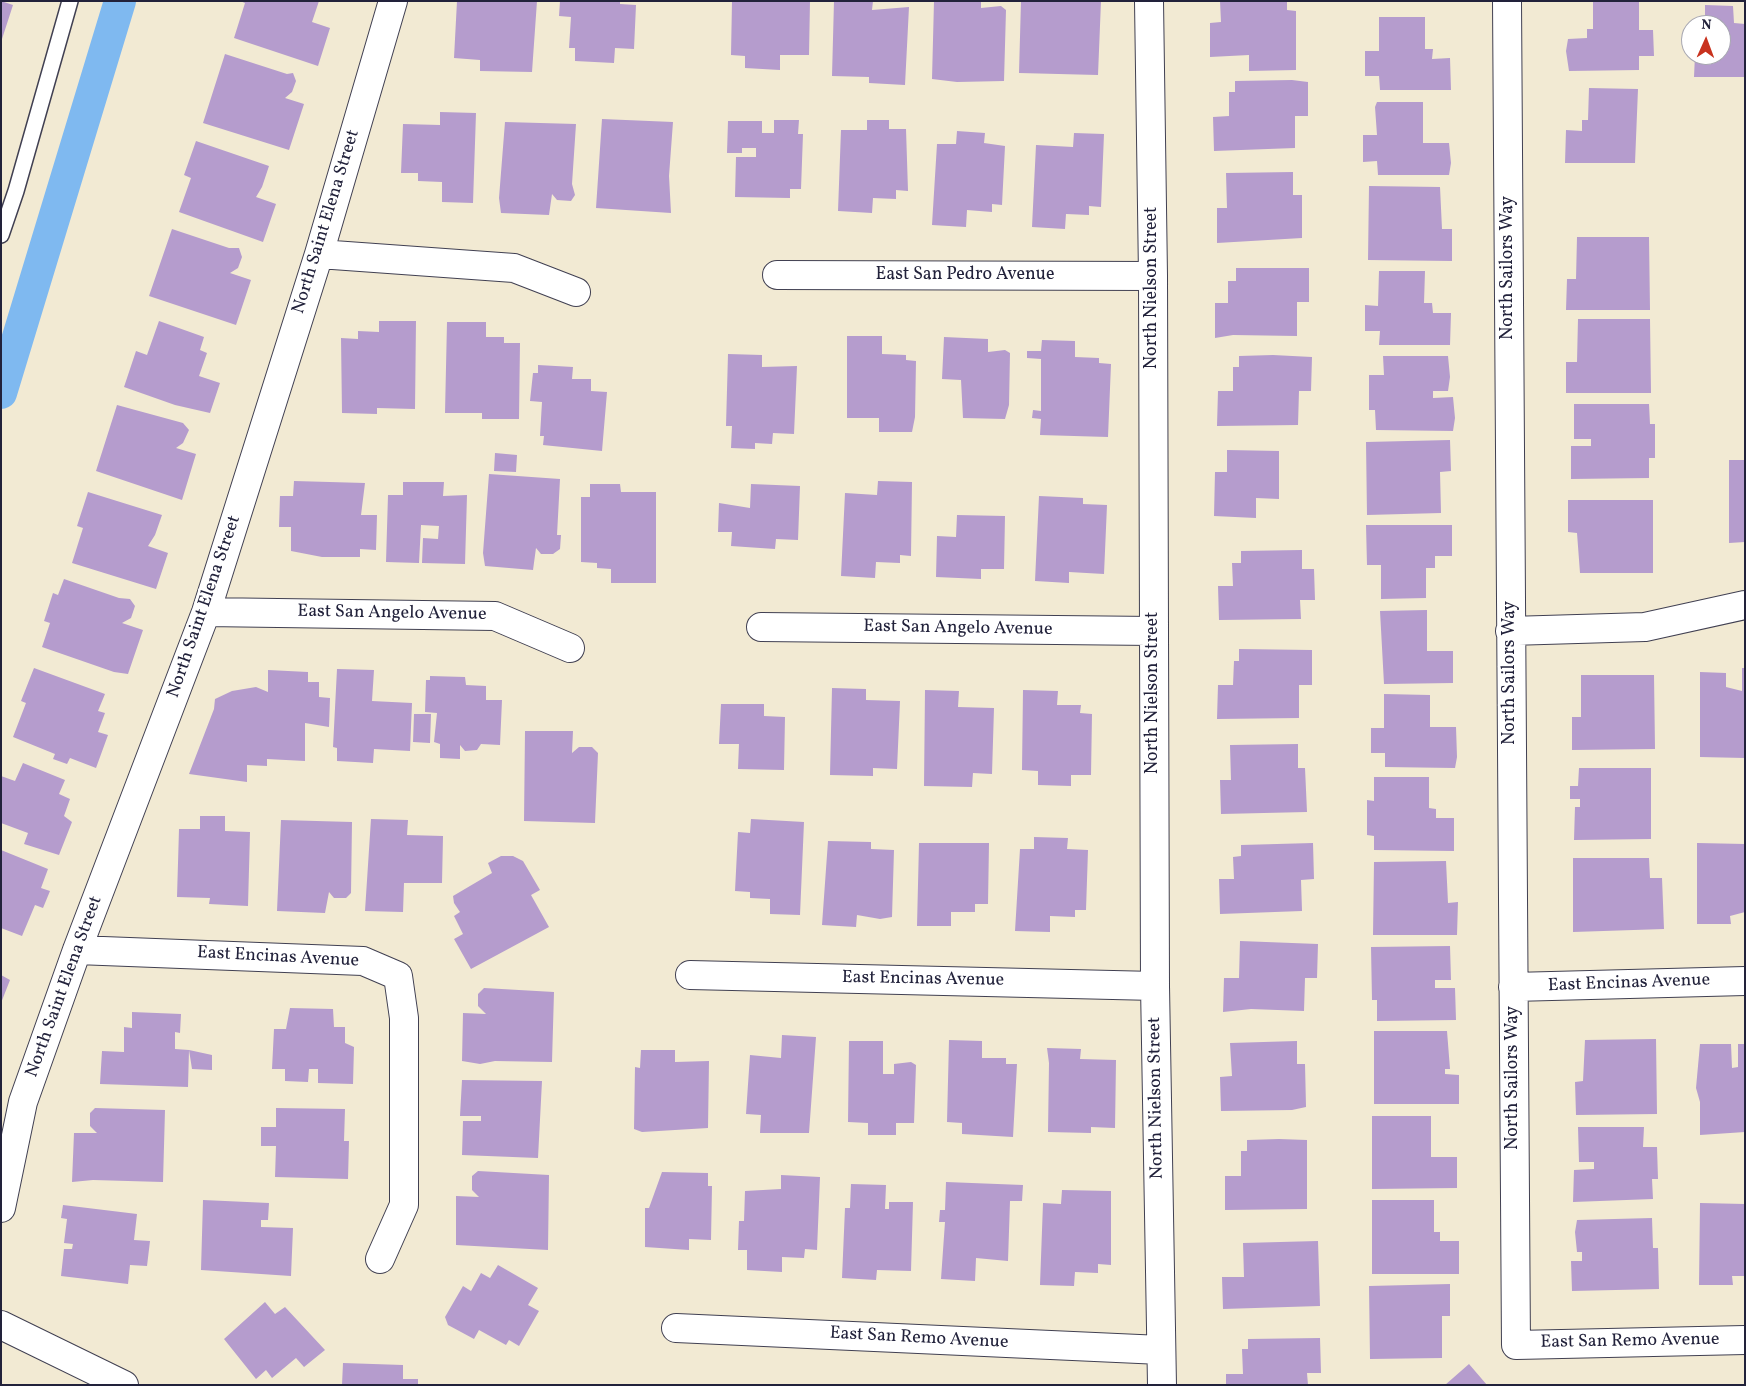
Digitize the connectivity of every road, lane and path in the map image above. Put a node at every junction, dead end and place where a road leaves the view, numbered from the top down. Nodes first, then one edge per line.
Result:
1 (70, 1) edge
2 (392, 1) edge
3 (1149, 1) edge
4 (1507, 1) edge
5 (1, 235) edge
6 (318, 254) junction
7 (777, 275) dead end
8 (1153, 276) junction
9 (576, 292) dead end
10 (1745, 605) edge
11 (206, 612) junction
12 (761, 627) dead end
13 (1154, 631) junction
14 (1510, 631) junction
15 (570, 648) dead end
16 (77, 950) junction
17 (690, 974) dead end
18 (1745, 981) edge
19 (1156, 986) junction
20 (1513, 987) junction
21 (1, 1208) edge
22 (380, 1259) dead end
23 (1, 1325) edge
24 (676, 1328) dead end
25 (1745, 1340) edge
26 (1516, 1345) joint
27 (1161, 1350) junction
28 (124, 1385) edge
29 (1162, 1385) edge

1 - 5 lane
2 - 6 street, North Saint Elena Street
3 - 8 street, North Nielson Street
4 - 14 street, North Sailors Way
6 - 9 street
6 - 11 street, North Saint Elena Street
7 - 8 street, East San Pedro Avenue
8 - 13 street, North Nielson Street
10 - 14 street
11 - 15 street, East San Angelo Avenue
11 - 16 street, North Saint Elena Street
12 - 13 street, East San Angelo Avenue
13 - 19 street, North Nielson Street
14 - 20 street, North Sailors Way
16 - 21 street, North Saint Elena Street
16 - 22 street, East Encinas Avenue
17 - 19 street, East Encinas Avenue
18 - 20 street, East Encinas Avenue
19 - 27 street, North Nielson Street
20 - 26 street, North Sailors Way
23 - 28 street
24 - 27 street, East San Remo Avenue
25 - 26 street, East San Remo Avenue
27 - 29 street, North Nielson Street

